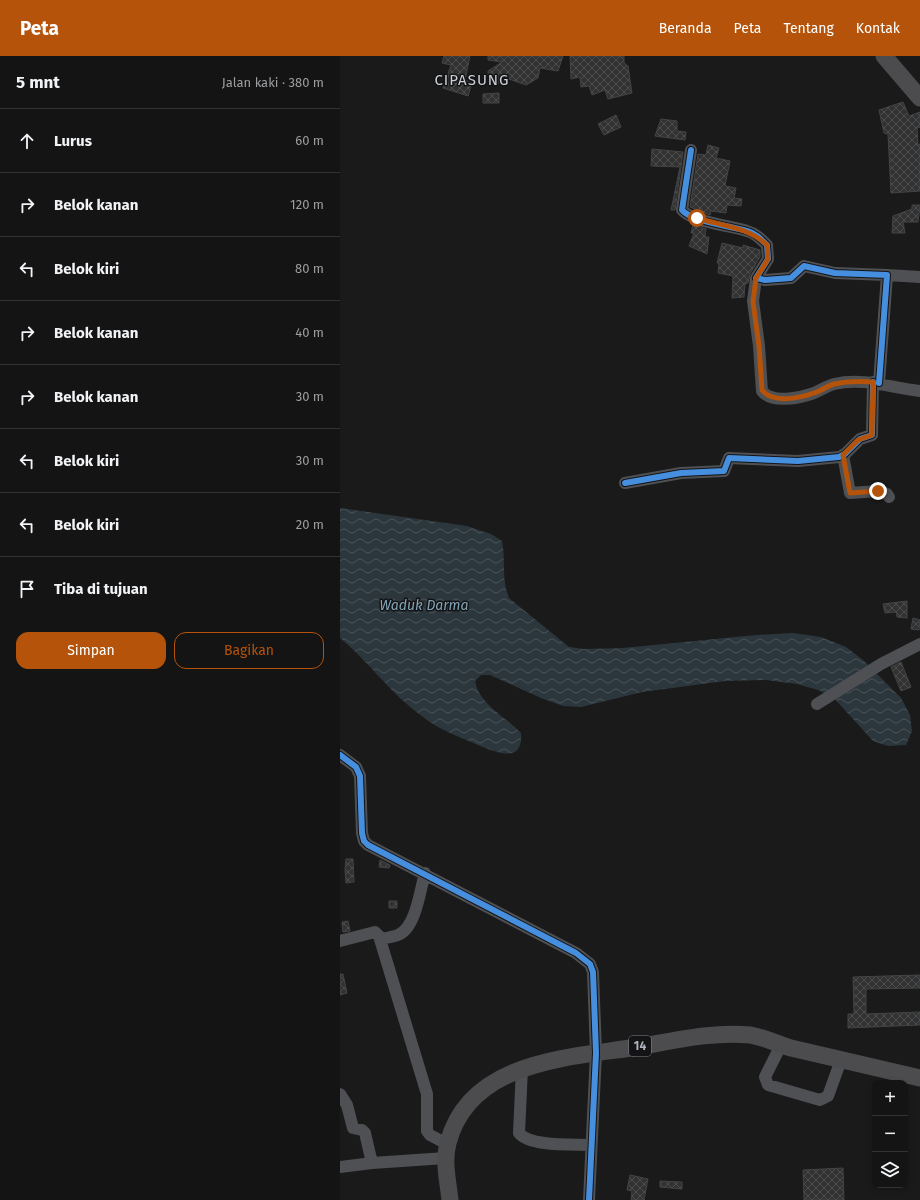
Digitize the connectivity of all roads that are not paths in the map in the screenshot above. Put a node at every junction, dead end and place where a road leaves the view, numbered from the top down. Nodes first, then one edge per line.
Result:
1 (884, 56) edge
2 (920, 98) edge
3 (691, 150) dead end
4 (887, 275) junction
5 (920, 277) edge
6 (756, 278) junction
7 (876, 383) junction
8 (920, 391) edge
9 (843, 455) junction
10 (625, 483) dead end
11 (889, 498) dead end
12 (920, 644) edge
13 (822, 701) dead end
14 (340, 755) edge
15 (424, 873) junction
16 (380, 939) junction
17 (340, 940) edge
18 (780, 1045) junction
19 (596, 1053) junction
20 (841, 1060) junction
21 (522, 1068) junction
22 (920, 1078) edge
23 (340, 1094) edge
24 (591, 1145) junction
25 (447, 1151) junction
26 (372, 1163) junction
27 (340, 1167) edge
28 (450, 1200) edge
29 (589, 1200) edge

1 - 2 highway
3 - 6 street
4 - 5 street
4 - 6 street
4 - 7 street
6 - 7 street
7 - 8 street
7 - 9 street
9 - 10 street
9 - 11 street
12 - 13 street
14 - 15 street
15 - 16 street
15 - 19 street
16 - 17 street
16 - 25 street
18 - 19 highway, 14
18 - 20 highway, 14
18 - 20 street
19 - 21 highway, 14
19 - 24 street
20 - 22 highway, 14
21 - 24 street
21 - 25 highway, 14
23 - 26 street
24 - 29 street
25 - 26 street
25 - 28 highway
26 - 27 street

